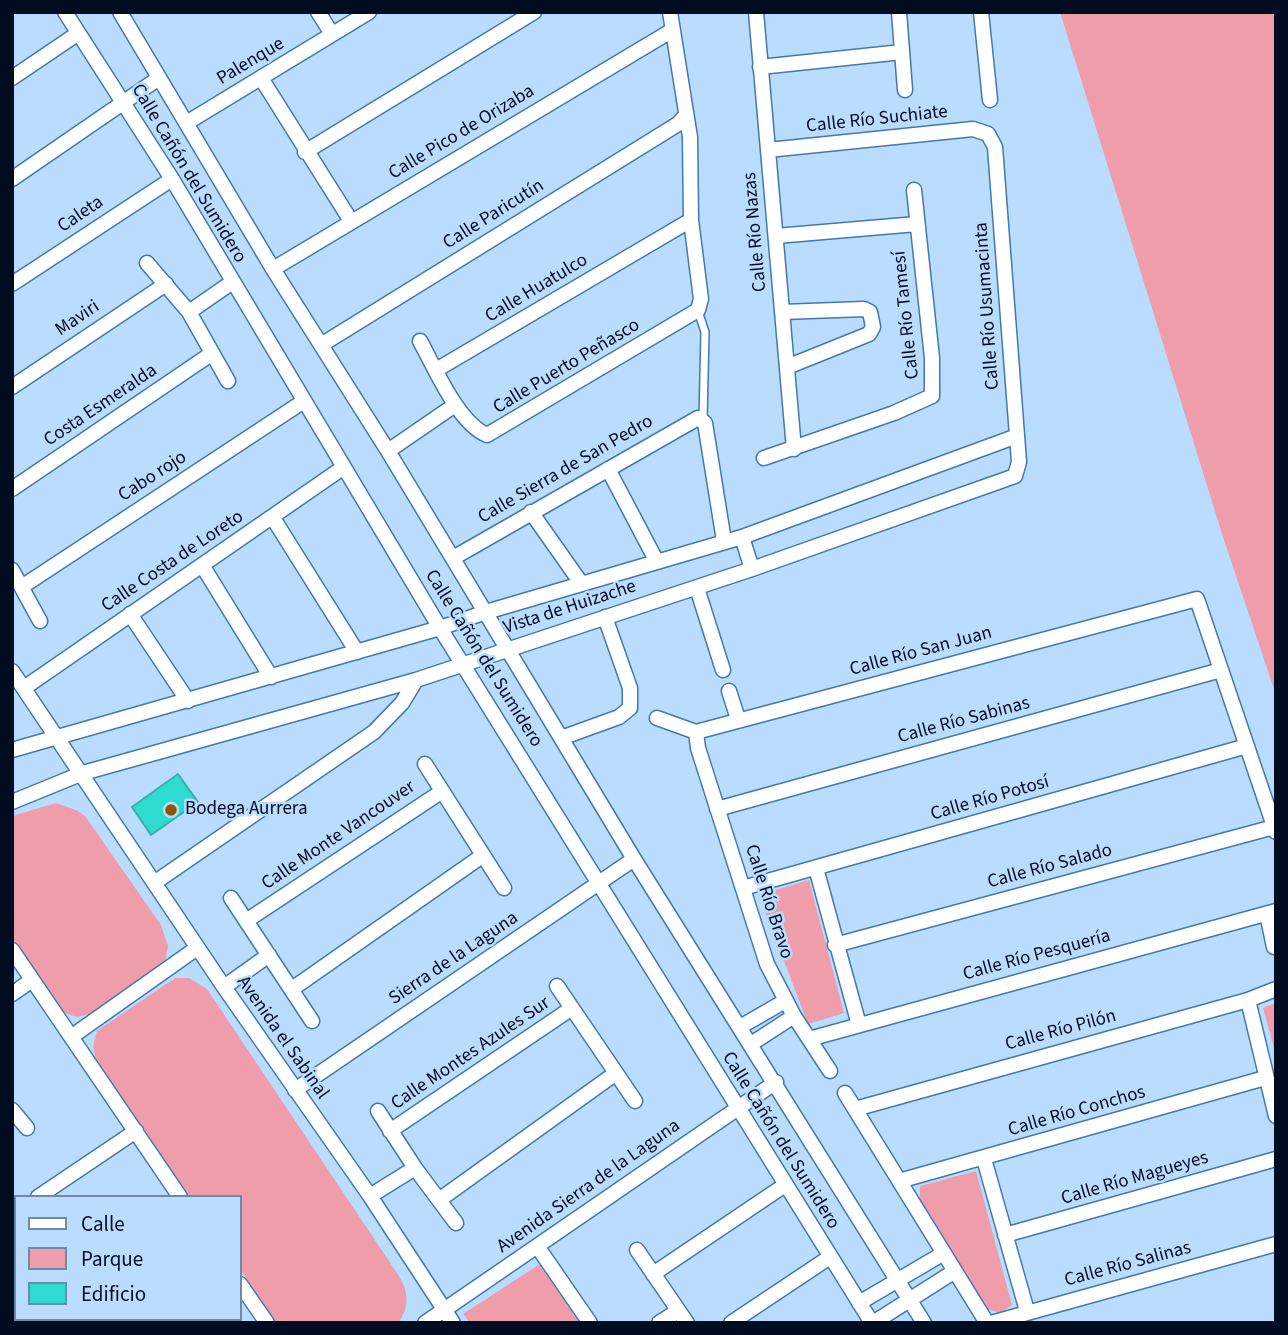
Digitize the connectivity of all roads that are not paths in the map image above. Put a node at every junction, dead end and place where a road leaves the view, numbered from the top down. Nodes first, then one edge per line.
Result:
1 (65, 12) edge
2 (120, 12) edge
3 (318, 12) edge
4 (369, 12) edge
5 (534, 12) edge
6 (670, 12) edge
7 (756, 12) edge
8 (899, 12) edge
9 (981, 12) edge
10 (671, 31) junction
11 (77, 34) junction
12 (332, 34) junction
13 (902, 52) junction
14 (760, 67) junction
15 (12, 78) edge
16 (159, 78) junction
17 (261, 78) junction
18 (905, 90) dead end
19 (990, 100) dead end
20 (124, 103) junction
21 (685, 116) junction
22 (188, 122) junction
23 (988, 134) joint
24 (768, 150) junction
25 (305, 152) junction
26 (12, 179) edge
27 (172, 179) junction
28 (914, 190) dead end
29 (691, 220) junction
30 (351, 221) junction
31 (917, 224) junction
32 (776, 236) junction
33 (147, 263) dead end
34 (273, 269) junction
35 (232, 283) junction
36 (12, 284) edge
37 (166, 284) junction
38 (699, 308) junction
39 (189, 312) junction
40 (782, 313) junction
41 (420, 341) dead end
42 (321, 345) junction
43 (211, 354) junction
44 (787, 367) junction
45 (436, 370) junction
46 (228, 381) dead end
47 (12, 387) edge
48 (304, 401) junction
49 (456, 405) junction
50 (701, 419) junction
51 (1017, 436) junction
52 (794, 449) junction
53 (388, 451) junction
54 (764, 458) dead end
55 (344, 467) junction
56 (608, 469) junction
57 (1015, 476) joint
58 (12, 489) edge
59 (531, 512) junction
60 (273, 517) junction
61 (742, 537) junction
62 (724, 541) junction
63 (453, 558) junction
64 (657, 562) junction
65 (202, 565) junction
66 (12, 569) edge
67 (752, 569) junction
68 (581, 583) junction
69 (23, 586) junction
70 (697, 588) junction
71 (486, 612) junction
72 (130, 614) junction
73 (605, 617) junction
74 (40, 621) dead end
75 (440, 628) junction
76 (508, 648) junction
77 (357, 652) junction
78 (463, 663) junction
79 (723, 670) dead end
80 (1221, 670) junction
81 (12, 671) edge
82 (271, 677) junction
83 (416, 680) junction
84 (24, 688) junction
85 (729, 691) dead end
86 (188, 701) junction
87 (657, 718) dead end
88 (738, 719) junction
89 (696, 732) junction
90 (56, 736) junction
91 (561, 738) junction
92 (1247, 747) junction
93 (12, 750) edge
94 (425, 764) dead end
95 (83, 773) junction
96 (441, 792) junction
97 (12, 802) edge
98 (717, 809) junction
99 (1275, 829) edge
100 (482, 856) junction
101 (634, 859) junction
102 (816, 868) junction
103 (154, 883) junction
104 (598, 883) junction
105 (504, 888) dead end
106 (743, 888) junction
107 (231, 898) dead end
108 (1272, 912) edge
109 (246, 921) junction
110 (835, 945) junction
111 (1274, 947) dead end
112 (197, 948) junction
113 (12, 950) edge
114 (269, 955) junction
115 (32, 980) junction
116 (557, 986) dead end
117 (223, 987) junction
118 (292, 989) junction
119 (1276, 989) edge
120 (12, 994) edge
121 (785, 1000) junction
122 (1248, 1000) junction
123 (572, 1008) junction
124 (794, 1016) junction
125 (312, 1021) dead end
126 (859, 1025) junction
127 (740, 1027) junction
128 (71, 1037) junction
129 (809, 1038) junction
130 (751, 1044) junction
131 (830, 1071) dead end
132 (616, 1073) junction
133 (1265, 1079) junction
134 (776, 1082) junction
135 (295, 1090) junction
136 (845, 1093) dead end
137 (635, 1101) dead end
138 (737, 1108) junction
139 (855, 1109) junction
140 (12, 1110) edge
141 (378, 1111) dead end
142 (1276, 1116) edge
143 (27, 1128) dead end
144 (136, 1131) junction
145 (390, 1132) junction
146 (984, 1159) junction
147 (1276, 1159) edge
148 (415, 1168) junction
149 (900, 1181) junction
150 (785, 1185) junction
151 (41, 1195) edge
152 (179, 1195) edge
153 (370, 1196) junction
154 (439, 1200) junction
155 (456, 1223) dead end
156 (1005, 1235) junction
157 (1276, 1244) edge
158 (537, 1246) junction
159 (638, 1250) dead end
160 (944, 1253) junction
161 (830, 1257) junction
162 (955, 1271) junction
163 (653, 1274) junction
164 (898, 1280) junction
165 (242, 1287) edge
166 (910, 1299) junction
167 (859, 1303) junction
168 (1027, 1311) junction
169 (449, 1317) edge
170 (682, 1317) edge
171 (267, 1323) edge
172 (425, 1323) edge
173 (590, 1323) edge
174 (659, 1323) edge
175 (731, 1323) edge
176 (873, 1323) edge
177 (924, 1323) edge
178 (989, 1323) edge

1 - 11 street, Calle Cañón del Sumidero
2 - 16 street, Calle Cañón del Sumidero
3 - 12 street
4 - 12 street, Palenque
5 - 25 street
6 - 10 street
7 - 14 street, Calle Río Nazas
8 - 13 street
9 - 19 street
10 - 21 street
10 - 30 street, Calle Pico de Orizaba
11 - 15 street
11 - 20 street, Calle Cañón del Sumidero
12 - 17 street, Palenque
13 - 14 street
13 - 18 street
14 - 24 street, Calle Río Nazas
16 - 20 street
16 - 22 street, Calle Cañón del Sumidero
17 - 22 street, Palenque
17 - 25 street
20 - 26 street
20 - 27 street, Calle Cañón del Sumidero
21 - 29 street
21 - 42 street, Calle Paricutín
22 - 34 street, Calle Cañón del Sumidero
23 - 24 street, Calle Río Suchiate
23 - 51 street, Calle Río Usumacinta
24 - 32 street, Calle Río Nazas
25 - 30 street
27 - 35 street, Calle Cañón del Sumidero
27 - 36 street, Caleta
28 - 31 street
29 - 38 street
29 - 45 street, Calle Huatulco
30 - 34 street, Calle Pico de Orizaba
31 - 32 street, Calle Río Tamesí
31 - 52 street, Calle Río Tamesí
32 - 40 street, Calle Río Nazas
33 - 37 street
34 - 42 street, Calle Cañón del Sumidero
35 - 39 street
35 - 48 street, Calle Cañón del Sumidero
37 - 39 street
37 - 47 street, Maviri
38 - 49 street, Calle Puerto Peñasco
38 - 50 lane
39 - 43 street
40 - 44 street, Calle Río Nazas
40 - 44 street
41 - 45 street
42 - 53 street, Calle Cañón del Sumidero
43 - 46 street
43 - 58 street, Costa Esmeralda
44 - 52 street, Calle Río Nazas
45 - 49 street
48 - 55 street, Calle Cañón del Sumidero
48 - 69 street, Cabo rojo
49 - 53 street
50 - 56 street, Calle Sierra de San Pedro
50 - 62 street
51 - 57 street, Calle Río Usumacinta
51 - 61 street, Vista de Huizache
52 - 54 street
53 - 63 street, Calle Cañón del Sumidero
55 - 60 street, Calle Costa de Loreto
55 - 75 street, Calle Cañón del Sumidero
56 - 59 street, Calle Sierra de San Pedro
56 - 64 street
57 - 67 street, Vista de Huizache
59 - 63 street, Calle Sierra de San Pedro
59 - 68 street
60 - 65 street, Calle Costa de Loreto
60 - 77 street
61 - 62 street, Vista de Huizache
61 - 67 street
62 - 64 street, Vista de Huizache
63 - 71 street, Calle Cañón del Sumidero
64 - 68 street, Vista de Huizache
65 - 72 street, Calle Costa de Loreto
65 - 82 street
66 - 69 street
67 - 70 street, Vista de Huizache
68 - 71 street, Vista de Huizache
69 - 74 street
70 - 73 street, Vista de Huizache
70 - 79 street
71 - 75 street, Vista de Huizache
71 - 76 street, Calle Cañón del Sumidero
72 - 84 street, Calle Costa de Loreto
72 - 86 street
73 - 76 street, Vista de Huizache
73 - 91 street
75 - 77 street, Vista de Huizache
75 - 78 street, Calle Cañón del Sumidero
76 - 78 street, Vista de Huizache
76 - 91 street, Calle Cañón del Sumidero
77 - 82 street, Vista de Huizache
78 - 83 street, Vista de Huizache
78 - 104 street, Calle Cañón del Sumidero
80 - 88 street, Calle Río San Juan
80 - 92 street
80 - 98 street, Calle Río Sabinas
81 - 84 street
82 - 86 street, Vista de Huizache
83 - 95 street, Vista de Huizache
83 - 103 street
84 - 90 street
85 - 88 street
86 - 90 street, Vista de Huizache
87 - 89 street
88 - 89 street, Calle Río San Juan
89 - 98 street, Calle Río Bravo
90 - 93 street, Vista de Huizache
90 - 95 street
91 - 101 street, Calle Cañón del Sumidero
92 - 99 street
92 - 102 street, Calle Río Potosí
94 - 96 street
95 - 97 street, Vista de Huizache
95 - 103 street, Avenida el Sabinal
96 - 100 street, Calle Monte Vancouver
96 - 109 street, Calle Monte Vancouver
98 - 106 street, Calle Río Bravo
99 - 110 street, Calle Río Salado
100 - 105 street, Calle Monte Vancouver
100 - 118 street
101 - 104 street, Sierra de la Laguna
101 - 127 street, Calle Cañón del Sumidero
102 - 106 street, Calle Río Potosí
102 - 110 street
103 - 112 street, Avenida el Sabinal
104 - 135 street, Sierra de la Laguna
104 - 138 street, Calle Cañón del Sumidero
106 - 121 street, Calle Río Bravo
107 - 109 street
108 - 111 street
108 - 126 street, Calle Río Pesquería
109 - 114 street
110 - 126 street
112 - 117 street, Avenida el Sabinal
112 - 128 street
113 - 115 street
114 - 117 street
114 - 118 street
115 - 120 street
115 - 128 street
116 - 123 street
117 - 135 street, Avenida el Sabinal
118 - 125 street
119 - 122 street, Calle Río Pilón
121 - 124 street, Calle Río Bravo
121 - 127 street
122 - 133 street
122 - 139 street, Calle Río Pilón
123 - 132 street
123 - 145 street, Calle Montes Azules Sur
124 - 129 street, Calle Río Bravo
124 - 130 street
126 - 129 street, Calle Río Pesquería
127 - 130 street, Calle Cañón del Sumidero
128 - 144 street
129 - 131 street, Calle Río Bravo
130 - 134 street, Calle Cañón del Sumidero
132 - 137 street
132 - 154 street
133 - 142 street
133 - 146 street, Calle Río Conchos
134 - 138 street, Avenida Sierra de la Laguna
134 - 164 street, Calle Cañón del Sumidero
135 - 153 street, Avenida el Sabinal
136 - 139 street
138 - 150 street, Calle Cañón del Sumidero
138 - 158 street, Avenida Sierra de la Laguna
139 - 149 street
140 - 143 street
141 - 145 street
144 - 151 street
144 - 152 street
145 - 148 street
146 - 149 street, Calle Río Conchos
146 - 156 street
147 - 156 street, Calle Río Magueyes
148 - 153 street
148 - 154 street
149 - 160 street
150 - 161 street, Calle Cañón del Sumidero
150 - 163 street
153 - 169 street, Avenida el Sabinal
154 - 155 street
156 - 168 street
157 - 168 street, Calle Río Salinas
158 - 169 street, Avenida Sierra de la Laguna
158 - 173 street
159 - 163 street
160 - 162 street
160 - 164 street
161 - 167 street, Calle Cañón del Sumidero
161 - 175 street
162 - 166 street
162 - 178 street
163 - 170 street
164 - 166 street, Calle Cañón del Sumidero
164 - 167 street
165 - 171 street
166 - 176 street
166 - 177 street, Calle Cañón del Sumidero
167 - 176 street, Calle Cañón del Sumidero
168 - 178 street, Calle Río Salinas
169 - 172 street, Avenida Sierra de la Laguna
170 - 174 street

